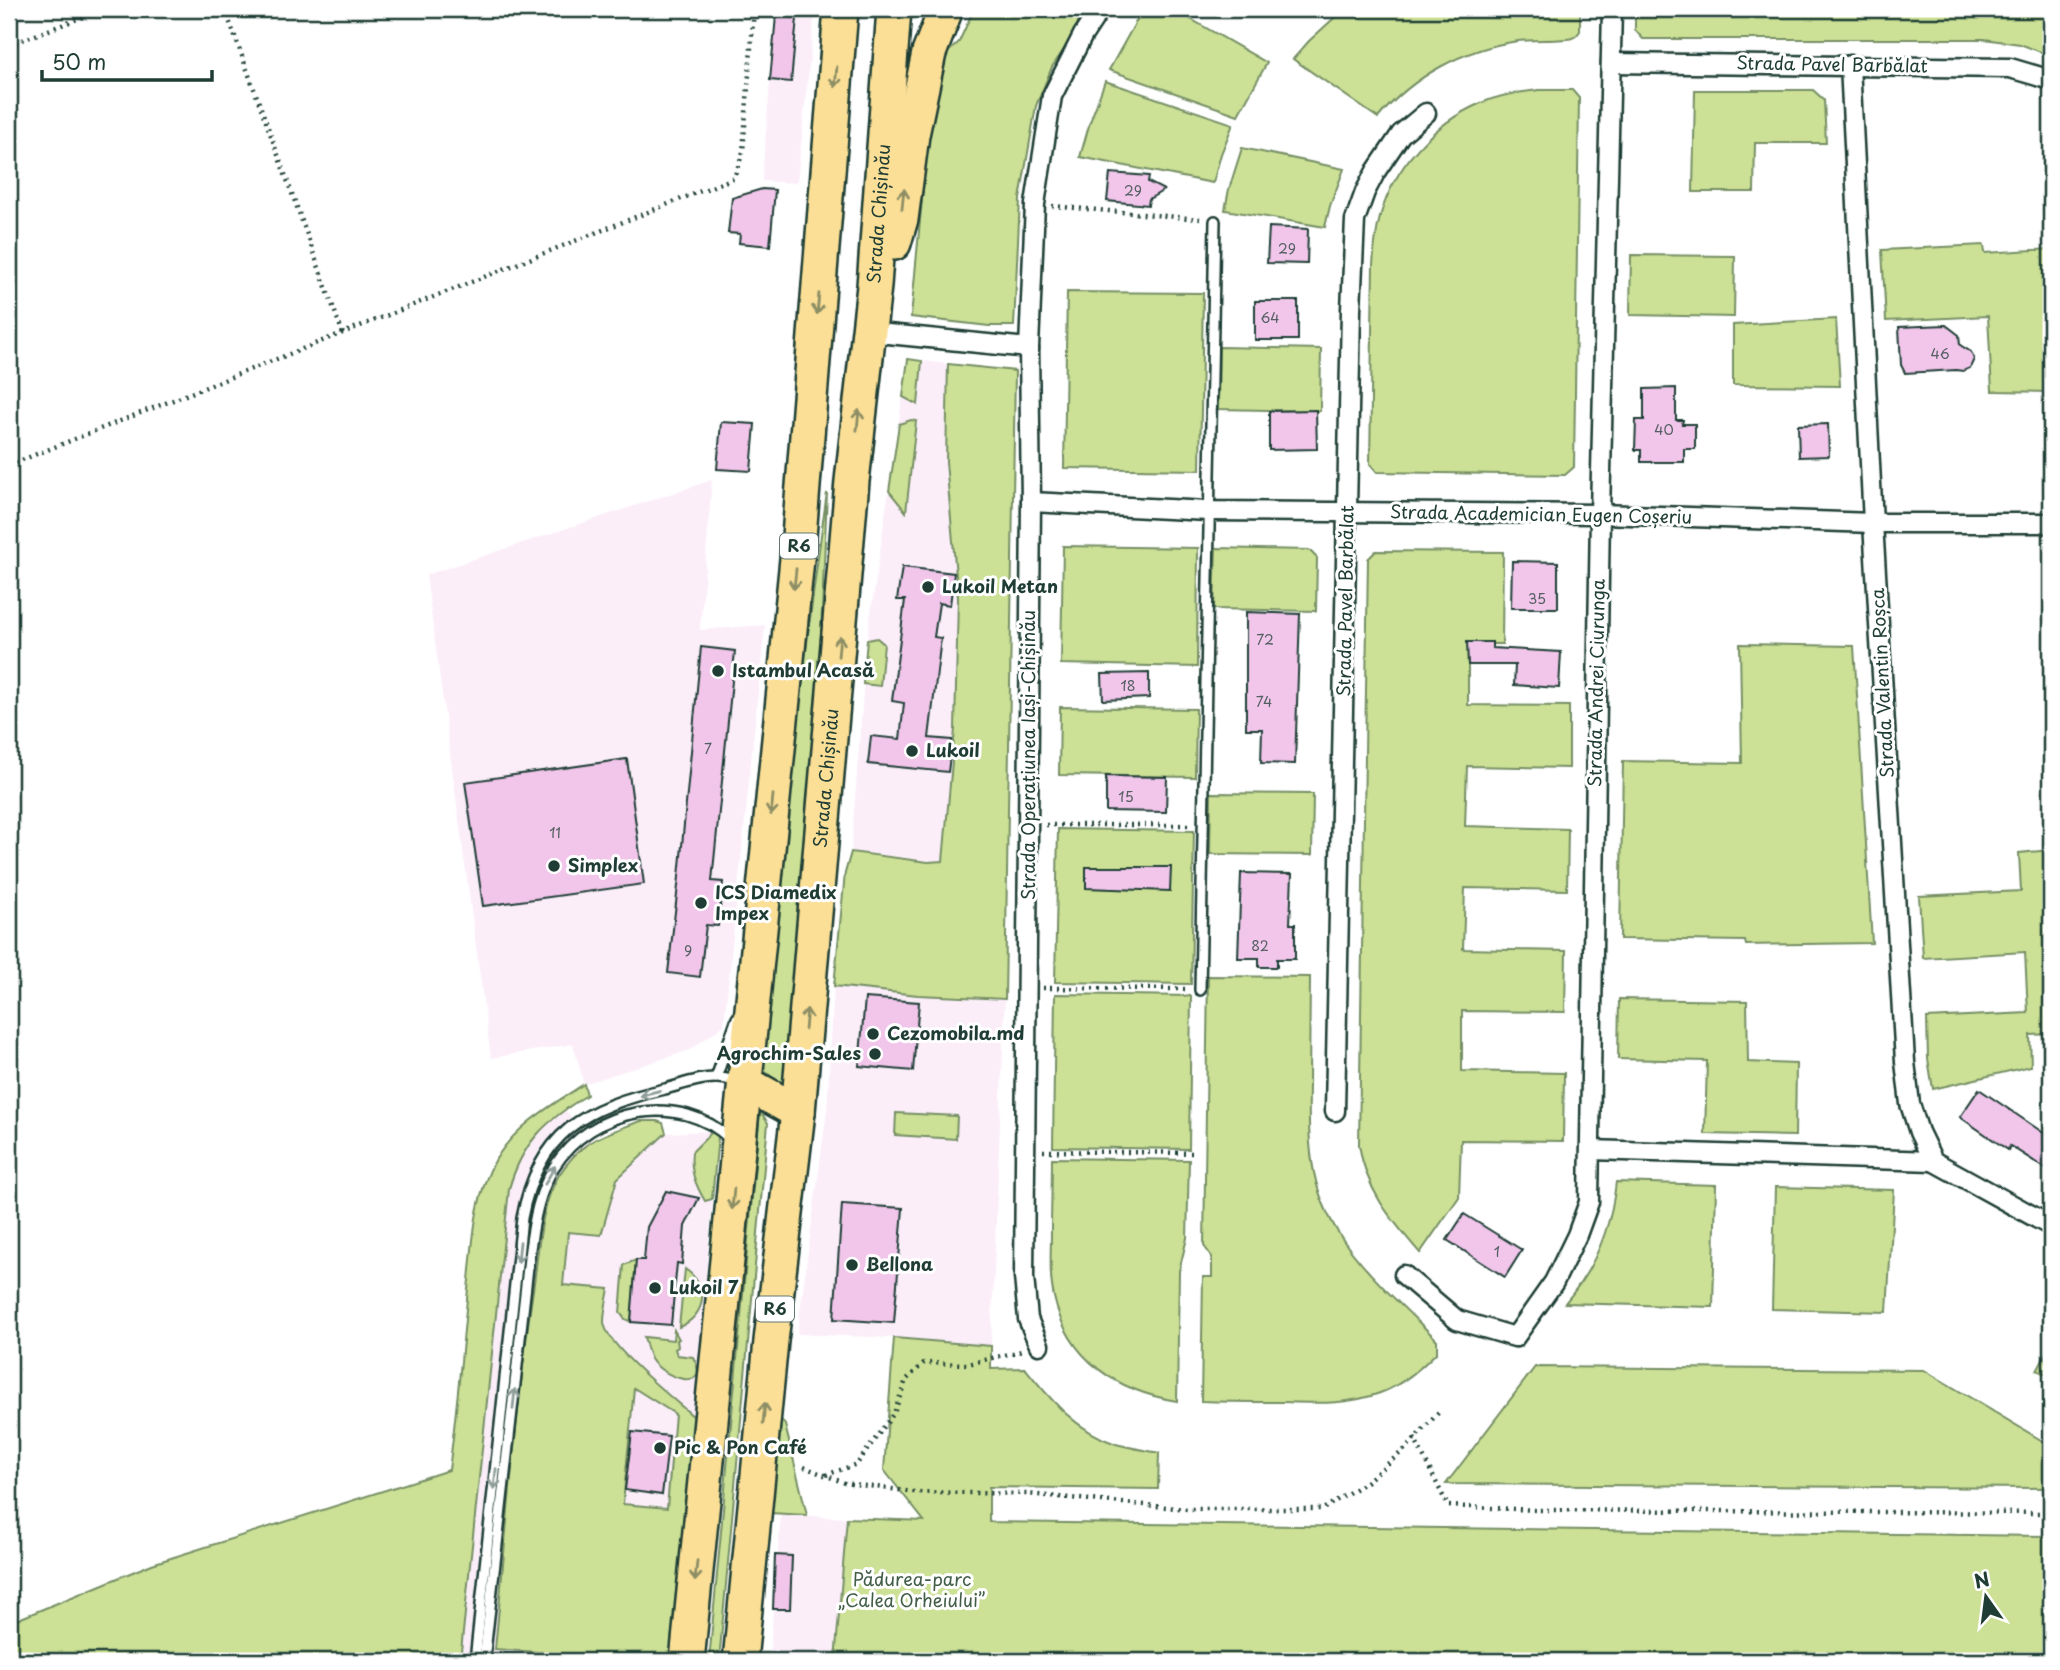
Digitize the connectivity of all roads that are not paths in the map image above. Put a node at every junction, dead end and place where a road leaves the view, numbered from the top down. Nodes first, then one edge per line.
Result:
1 (841, 9) edge
2 (894, 9) edge
3 (946, 9) edge
4 (1100, 9) edge
5 (1612, 9) edge
6 (1611, 63) junction
7 (1850, 65) junction
8 (2051, 80) edge
9 (1426, 113) dead end
10 (1215, 221) road end
11 (874, 286) junction
12 (868, 332) junction
13 (1029, 348) junction
14 (1031, 502) junction
15 (1208, 511) junction
16 (1348, 512) junction
17 (1600, 514) junction
18 (1873, 523) junction
19 (2051, 523) edge
20 (1200, 990) road end
21 (730, 1080) junction
22 (1335, 1111) dead end
23 (798, 1112) junction
24 (738, 1146) junction
25 (1591, 1150) junction
26 (1933, 1161) junction
27 (2051, 1226) edge
28 (1404, 1275) dead end
29 (1040, 1345) road end
30 (475, 1661) edge
31 (484, 1661) edge
32 (687, 1661) edge
33 (740, 1661) edge

1 -> 21 highway, R6
2 - 11 highway, Strada Chișinău / R6
11 -> 3 highway
4 - 13 street, Strada Operațiunea Iași-Chișinău
5 - 6 street, Strada Andrei Ciurunga
6 - 7 street, Strada Pavel Barbălat
6 - 17 street, Strada Andrei Ciurunga
7 - 8 street, Strada Pavel Barbălat
7 - 18 street, Strada Valentin Roșca
9 - 16 street, Strada Pavel Barbălat
10 - 15 lane
11 - 12 highway, Strada Chișinău / R6
12 - 13 street
23 -> 12 highway, Strada Chișinău / R6
13 - 14 street, Strada Operațiunea Iași-Chișinău
14 - 15 street, Strada Academician Eugen Coșeriu
14 - 29 street, Strada Operațiunea Iași-Chișinău
15 - 16 street, Strada Academician Eugen Coșeriu
15 - 20 lane
16 - 17 street, Strada Academician Eugen Coșeriu
16 - 22 street, Strada Pavel Barbălat
17 - 18 street, Strada Academician Eugen Coșeriu
17 - 25 street, Strada Andrei Ciurunga
18 - 19 street, Strada Academician Eugen Coșeriu
18 - 26 street, Strada Valentin Roșca
21 - 23 highway
21 - 24 highway, R6
21 -> 30 lane
33 -> 23 highway, Strada Chișinău / R6
31 -> 24 lane
24 -> 32 highway, R6
25 - 26 street
25 - 28 street, Strada Andrei Ciurunga
26 - 27 street

